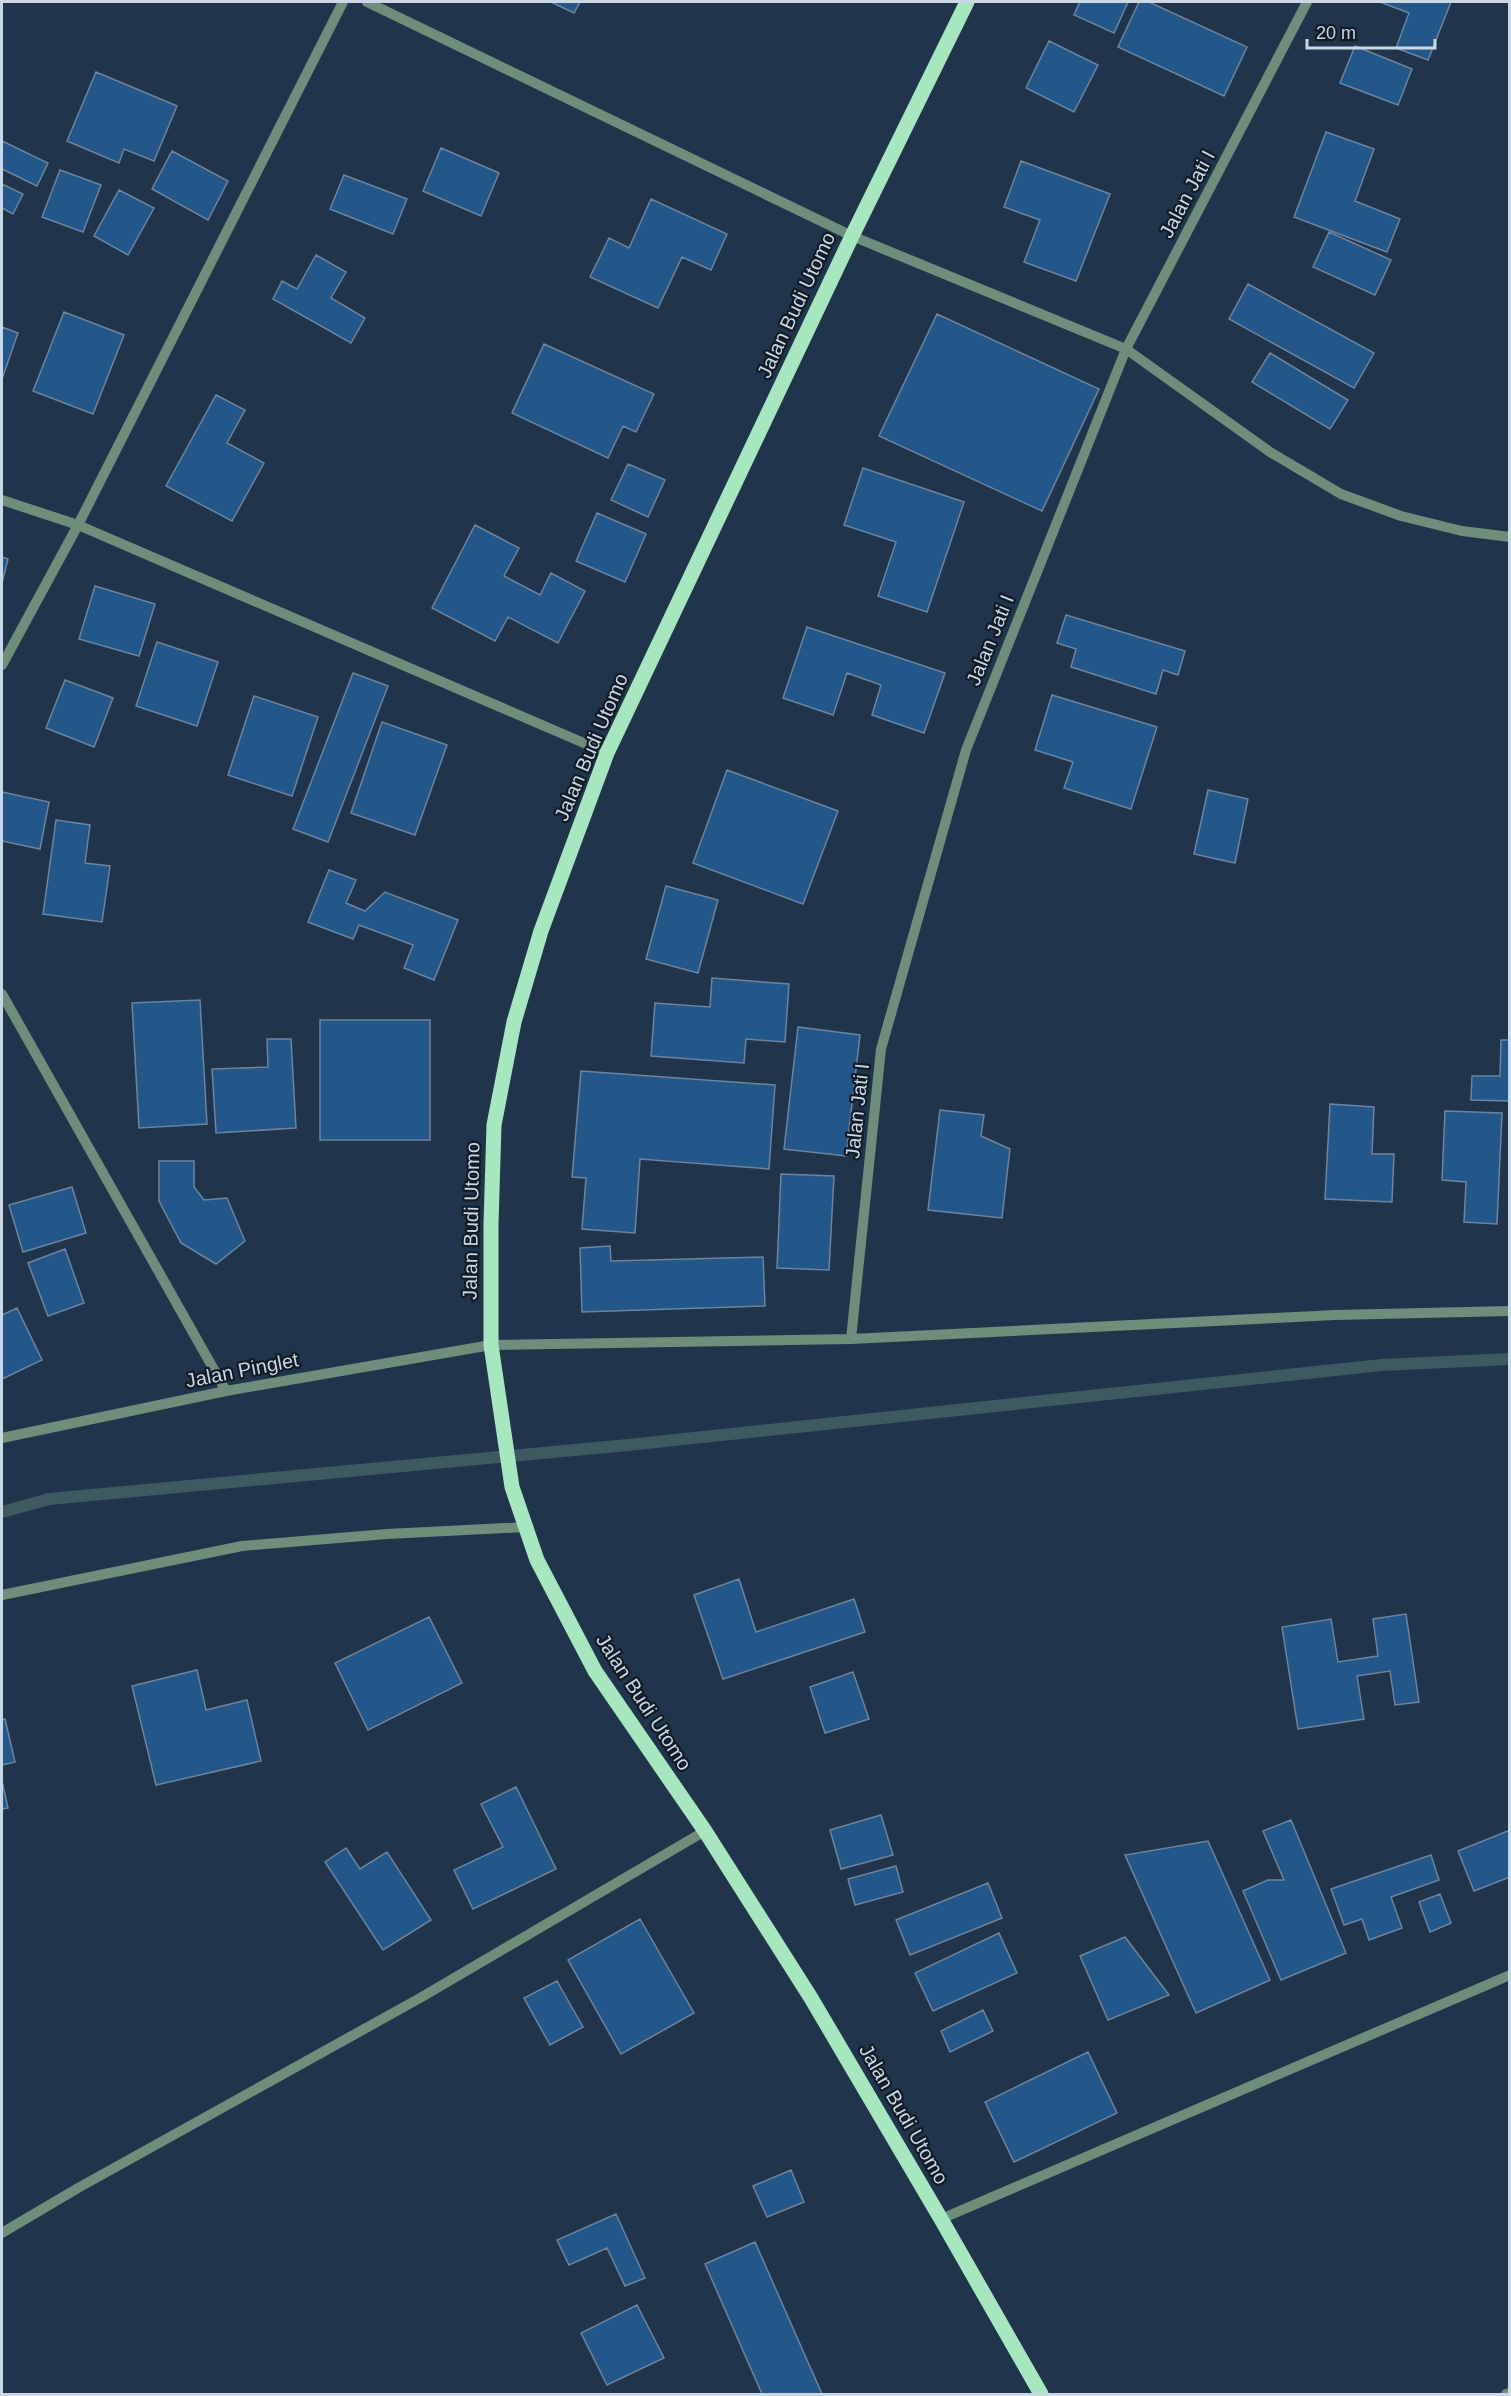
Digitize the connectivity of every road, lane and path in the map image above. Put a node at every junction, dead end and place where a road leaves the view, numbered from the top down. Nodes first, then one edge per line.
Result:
1 (343, 2) edge
2 (367, 2) edge
3 (967, 2) edge
4 (1307, 2) edge
5 (852, 236) junction
6 (1126, 349) junction
7 (2, 500) edge
8 (78, 525) junction
9 (1509, 537) edge
10 (2, 664) edge
11 (607, 753) junction
12 (2, 994) edge
13 (1509, 1311) edge
14 (851, 1339) junction
15 (490, 1345) junction
16 (225, 1390) junction
17 (2, 1438) edge
18 (526, 1527) junction
19 (2, 1595) edge
20 (705, 1831) junction
21 (1509, 1975) edge
22 (941, 2219) junction
23 (2, 2233) edge
24 (1041, 2394) edge

1 - 8 street
2 - 5 street
3 - 5 main road, Jalan Budi Utomo
4 - 6 street, Jalan Jati I
5 - 6 street
5 - 11 main road, Jalan Budi Utomo
6 - 9 street
6 - 14 street, Jalan Jati I
7 - 8 street
8 - 10 street
8 - 11 street
11 - 15 main road, Jalan Budi Utomo
12 - 16 street
13 - 14 street, Jalan Pinglet
14 - 15 street, Jalan Pinglet
15 - 16 street, Jalan Pinglet
15 - 18 main road, Jalan Budi Utomo
16 - 17 street, Jalan Pinglet
18 - 19 street
18 - 20 main road, Jalan Budi Utomo
20 - 22 main road, Jalan Budi Utomo
20 - 23 street
21 - 22 street
22 - 24 main road, Jalan Budi Utomo

